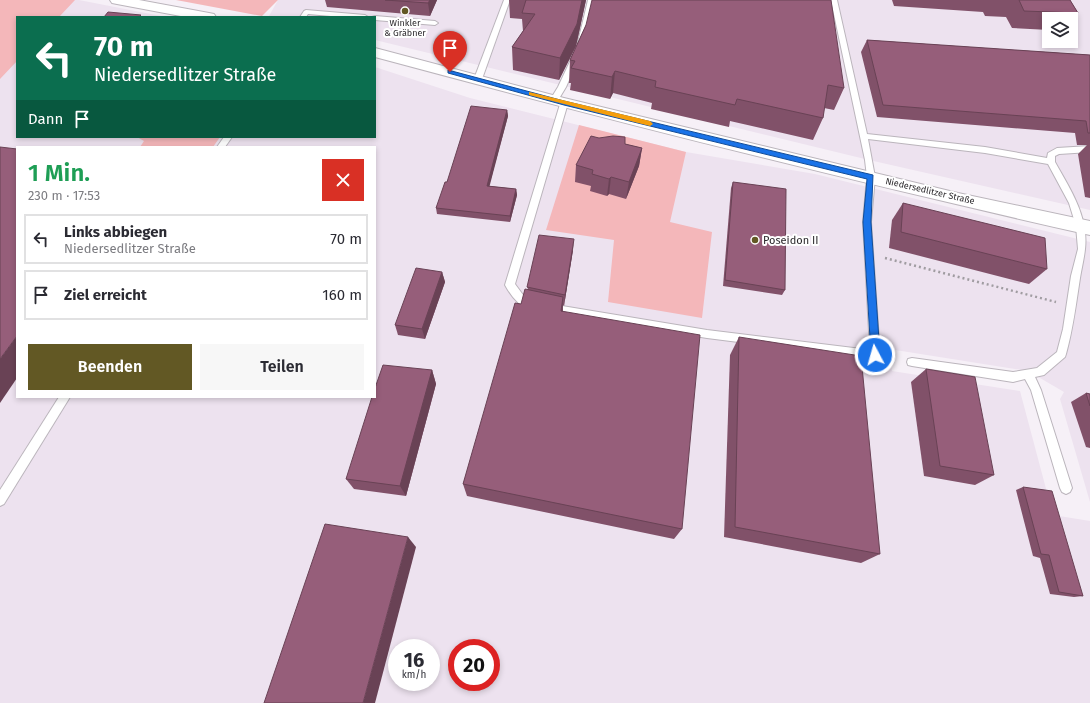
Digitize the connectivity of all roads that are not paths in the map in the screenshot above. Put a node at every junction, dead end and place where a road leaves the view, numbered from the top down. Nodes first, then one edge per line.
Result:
1 (117, 0) edge
2 (507, 0) edge
3 (591, 0) edge
4 (834, 0) edge
5 (204, 16) edge
6 (304, 16) edge
7 (354, 16) edge
8 (376, 18) edge
9 (435, 23) dead end
10 (376, 52) edge
11 (478, 79) junction
12 (559, 102) junction
13 (864, 136) junction
14 (1090, 149) edge
15 (1050, 162) junction
16 (871, 177) junction
17 (1085, 227) edge
18 (912, 362) dead end
19 (1028, 374) junction
20 (63, 398) edge
21 (1066, 488) dead end
22 (0, 500) edge

1 - 5 street
2 - 11 lane
3 - 12 lane
4 - 13 lane
6 - 7 lane
8 - 9 lane
10 - 11 street, Niedersedlitzer Straße
11 - 12 street, Niedersedlitzer Straße
12 - 16 street, Niedersedlitzer Straße
12 - 16 lane
13 - 15 lane
13 - 16 lane
14 - 15 lane
15 - 17 lane
16 - 17 street, Niedersedlitzer Straße
17 - 19 lane
18 - 19 lane
19 - 21 lane
20 - 22 lane

